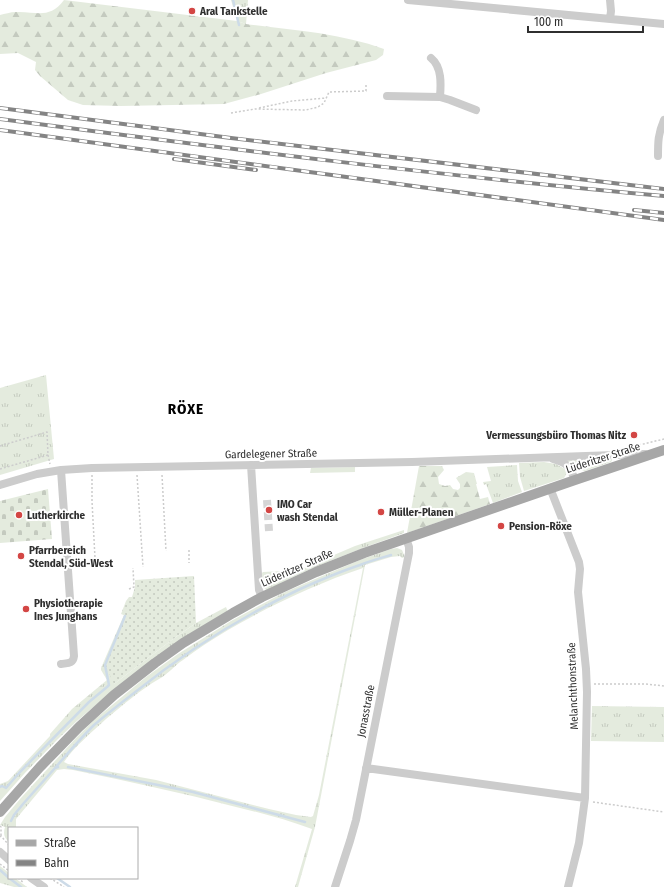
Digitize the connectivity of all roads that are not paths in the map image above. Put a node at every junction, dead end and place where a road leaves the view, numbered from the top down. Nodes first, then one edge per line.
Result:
1 (408, 0) edge
2 (610, 0) edge
3 (431, 1) edge
4 (610, 19) junction
5 (664, 24) edge
6 (431, 58) dead end
7 (387, 96) dead end
8 (440, 97) junction
9 (476, 110) dead end
10 (664, 120) edge
11 (658, 156) dead end
12 (664, 450) edge
13 (652, 454) junction
14 (544, 457) junction
15 (251, 465) junction
16 (61, 470) junction
17 (575, 480) junction
18 (0, 485) edge
19 (550, 488) junction
20 (406, 538) junction
21 (262, 597) junction
22 (60, 664) dead end
23 (366, 768) junction
24 (584, 800) junction
25 (0, 812) edge
26 (0, 852) edge
27 (8, 859) edge
28 (32, 879) edge
29 (44, 887) edge
30 (335, 887) edge
31 (568, 887) edge

1 - 3 street
2 - 4 street
3 - 4 street
4 - 5 street
6 - 8 street
7 - 8 street
8 - 9 street
10 - 11 street
12 - 13 main road, Lüderitzer Straße
13 - 14 street, Gardelegener Straße
13 - 17 main road, Lüderitzer Straße
14 - 15 street, Gardelegener Straße
14 - 17 street, Gardelegener Straße
15 - 16 street, Gardelegener Straße
15 - 21 street
16 - 18 street, Gardelegener Straße
16 - 22 street
17 - 19 main road, Lüderitzer Straße
19 - 20 main road, Lüderitzer Straße
19 - 24 street, Melanchthonstraße
20 - 21 main road, Lüderitzer Straße
20 - 23 street, Jonasstraße
21 - 25 main road, Lüderitzer Straße
23 - 24 street
23 - 30 street, Jonasstraße
24 - 31 street, Melanchthonstraße
26 - 27 street
28 - 29 street

